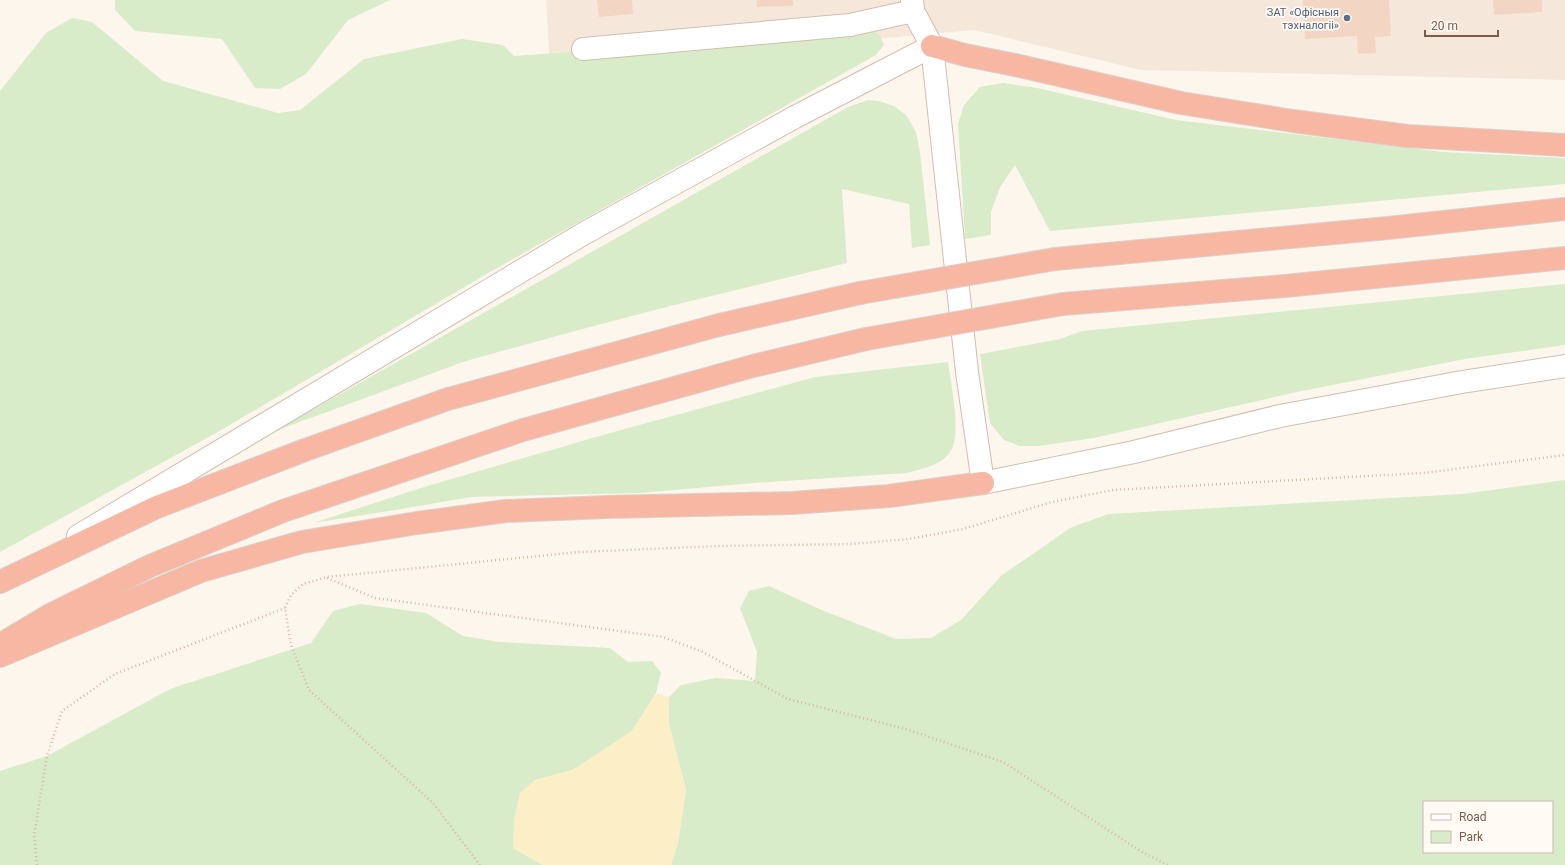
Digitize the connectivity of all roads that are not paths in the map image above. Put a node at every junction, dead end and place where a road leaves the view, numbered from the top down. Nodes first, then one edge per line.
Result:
1 (913, 6) edge
2 (932, 46) junction
3 (583, 49) dead end
4 (1565, 145) edge
5 (1565, 209) edge
6 (1565, 258) edge
7 (1565, 366) edge
8 (983, 483) junction
9 (4, 580) edge
10 (0, 645) edge
11 (0, 656) edge

1 - 2 street
1 - 3 street
2 - 4 highway
2 - 8 street
2 - 9 street
5 - 9 highway, bridge
6 - 10 highway, bridge
7 - 8 street
8 - 11 highway

